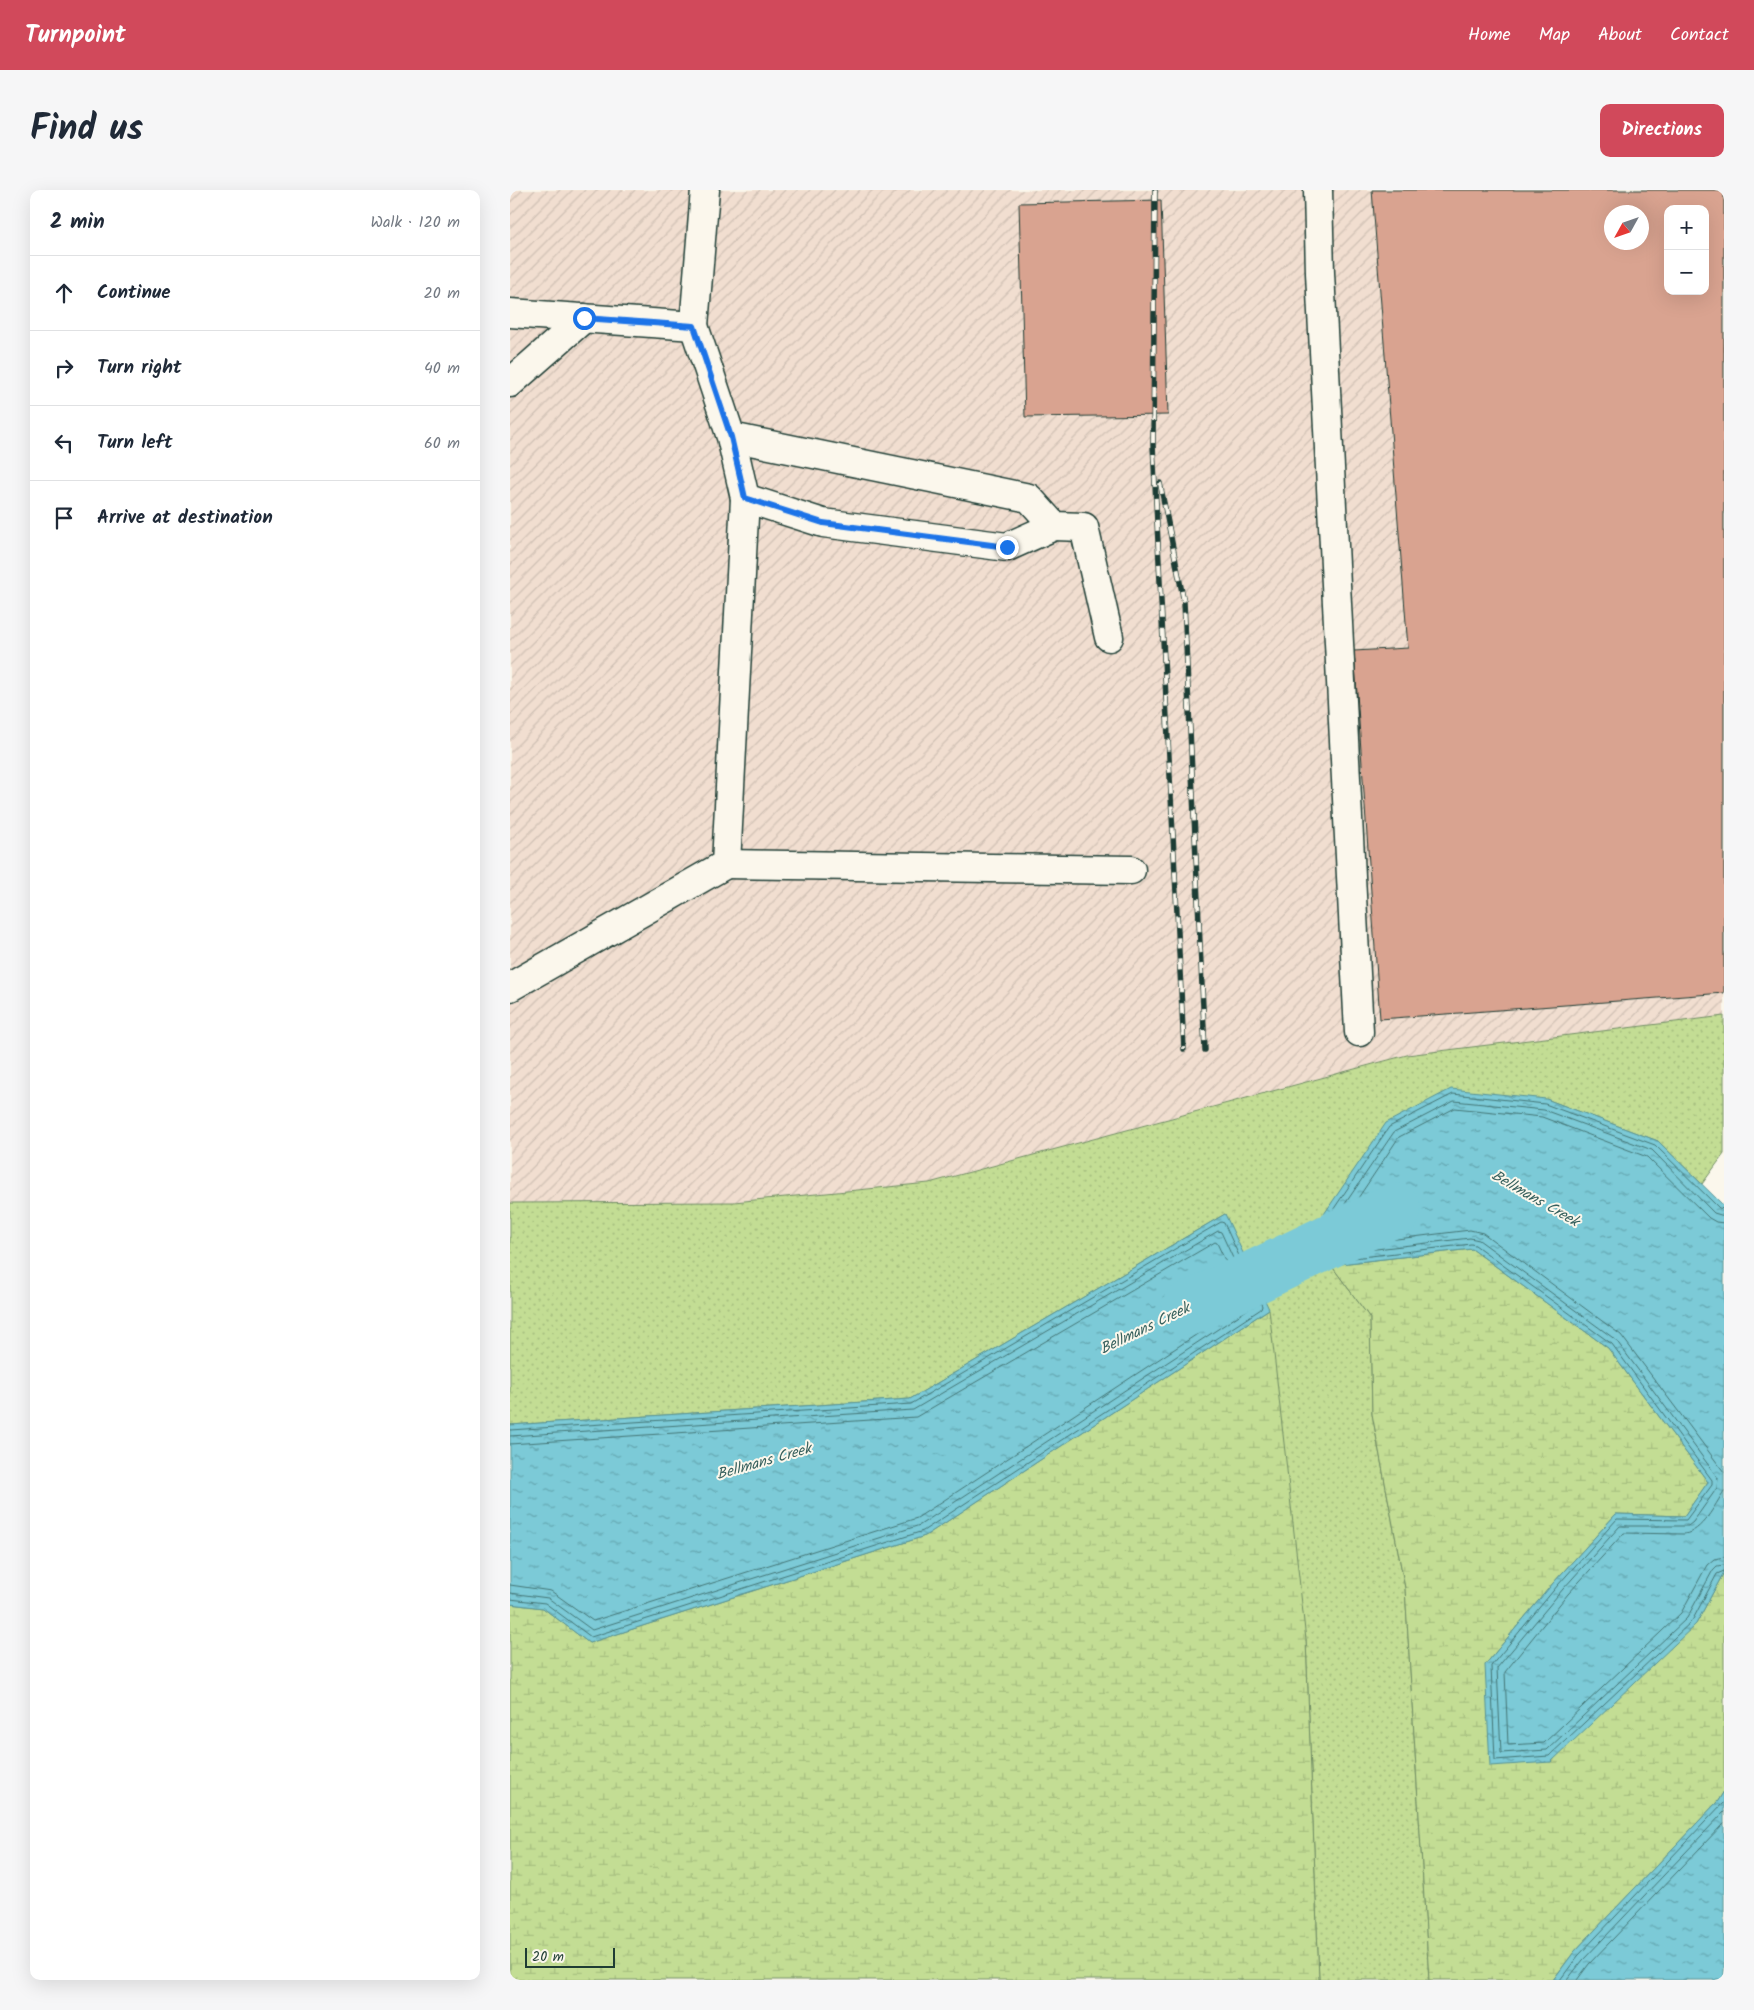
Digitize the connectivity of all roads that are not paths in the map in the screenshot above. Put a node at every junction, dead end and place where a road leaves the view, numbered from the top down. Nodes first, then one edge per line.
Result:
1 (705, 190) edge
2 (1318, 190) edge
3 (510, 313) edge
4 (584, 318) junction
5 (694, 326) junction
6 (510, 383) edge
7 (731, 437) junction
8 (745, 498) junction
9 (1054, 526) junction
10 (1110, 637) dead end
11 (726, 864) junction
12 (1131, 870) dead end
13 (510, 987) edge
14 (1359, 1032) dead end

1 - 5 lane
2 - 14 lane
3 - 4 lane
4 - 5 lane
4 - 6 lane
5 - 7 lane
7 - 8 lane
7 - 9 lane
8 - 9 lane
8 - 11 lane
9 - 10 lane
11 - 12 lane
11 - 13 lane

